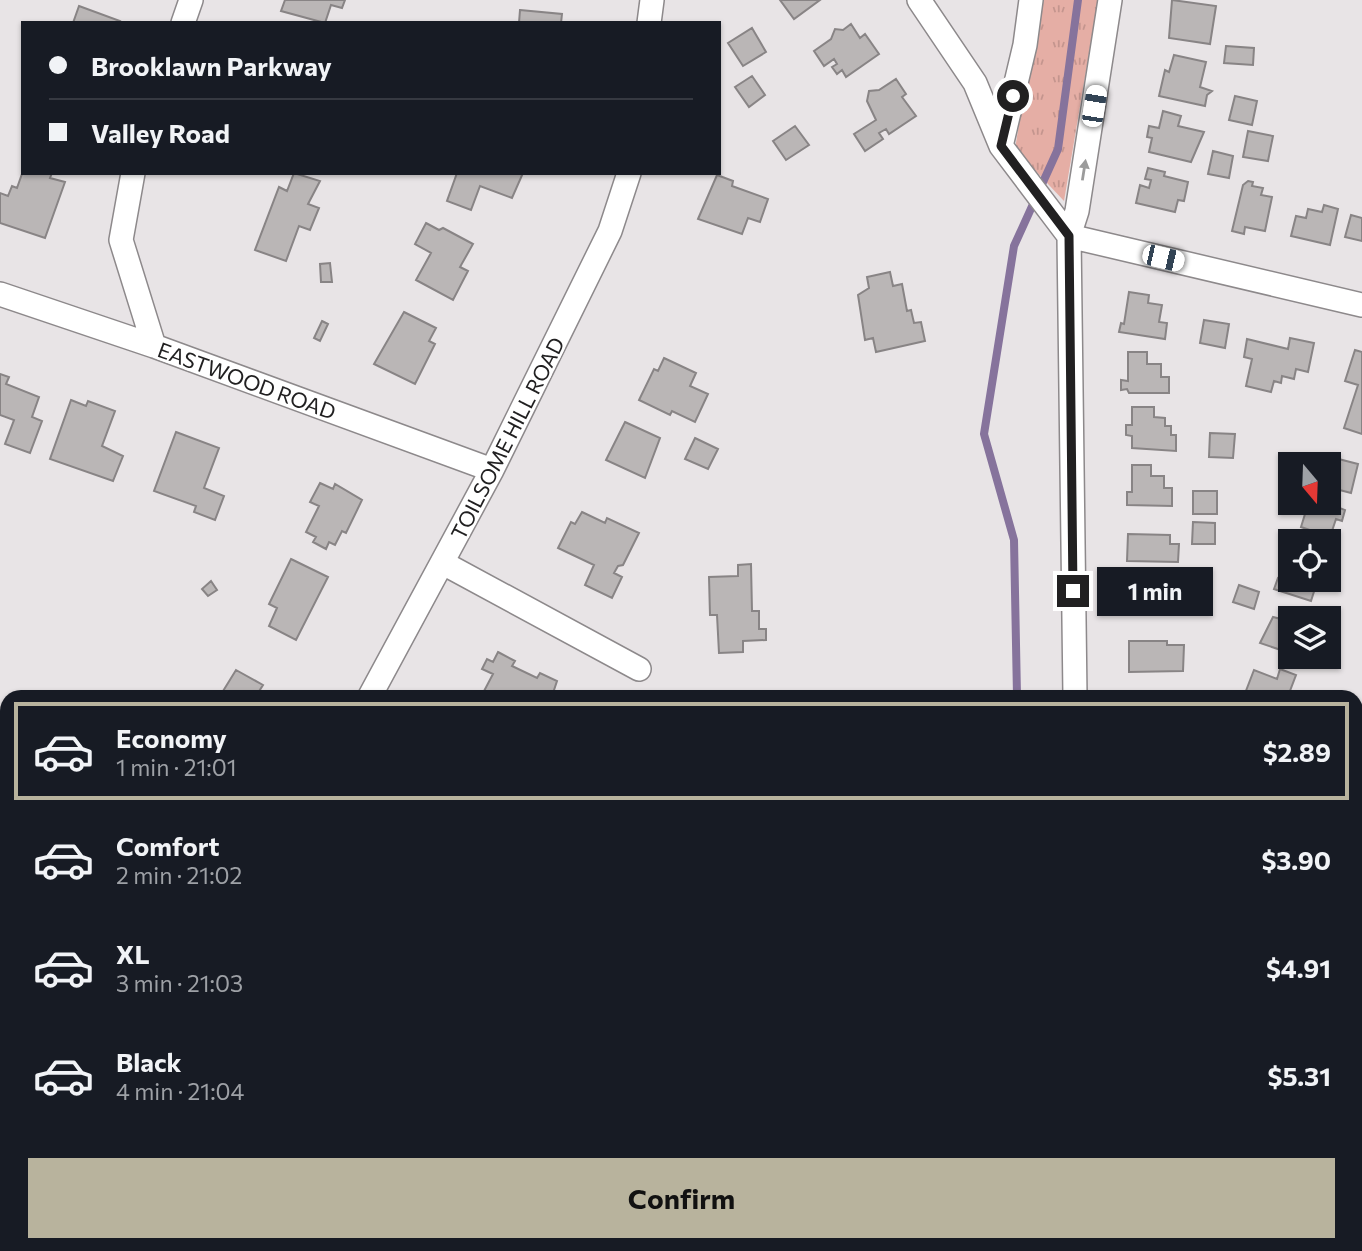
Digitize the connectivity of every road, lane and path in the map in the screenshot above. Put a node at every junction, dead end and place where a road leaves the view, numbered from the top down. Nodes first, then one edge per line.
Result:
1 (191, 0) edge
2 (652, 0) edge
3 (919, 0) edge
4 (1031, 0) edge
5 (1110, 0) edge
6 (184, 21) edge
7 (649, 21) edge
8 (1001, 146) junction
9 (133, 175) edge
10 (628, 175) edge
11 (1069, 236) junction
12 (0, 294) edge
13 (1362, 305) edge
14 (153, 345) junction
15 (492, 470) junction
16 (443, 563) junction
17 (639, 669) dead end
18 (373, 690) edge
19 (1075, 690) edge

1 - 6 street
2 - 7 street
3 - 8 street
4 - 8 street
11 -> 5 street
8 - 11 street
9 - 14 street
10 - 15 street, TOILSOME HILL ROAD
11 - 13 street
11 - 19 street
12 - 14 street, EASTWOOD ROAD
14 - 15 street, EASTWOOD ROAD
15 - 16 street, TOILSOME HILL ROAD
16 - 17 street
16 - 18 street, TOILSOME HILL ROAD

